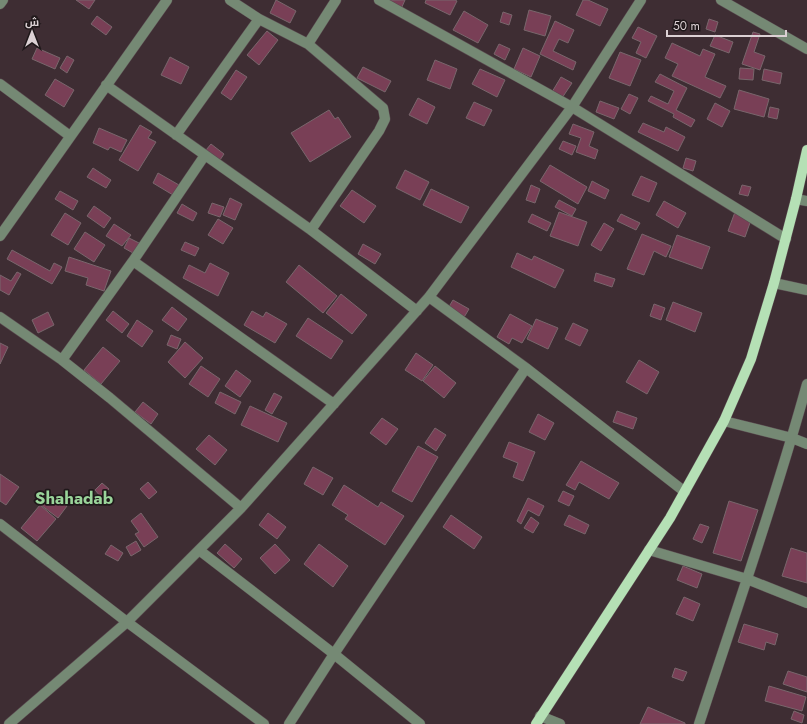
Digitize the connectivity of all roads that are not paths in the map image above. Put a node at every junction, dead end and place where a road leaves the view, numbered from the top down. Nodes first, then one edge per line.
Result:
1 (3, 0) edge
2 (167, 0) edge
3 (230, 0) edge
4 (336, 0) edge
5 (379, 0) edge
6 (641, 0) edge
7 (721, 0) edge
8 (0, 4) edge
9 (259, 19) junction
10 (308, 44) junction
11 (807, 49) edge
12 (0, 84) edge
13 (106, 85) junction
14 (572, 106) junction
15 (176, 135) junction
16 (70, 136) junction
17 (807, 150) edge
18 (205, 155) junction
19 (796, 199) junction
20 (807, 201) edge
21 (311, 230) junction
22 (0, 236) edge
23 (786, 239) junction
24 (133, 261) junction
25 (774, 283) junction
26 (807, 290) edge
27 (429, 297) junction
28 (417, 310) junction
29 (0, 317) edge
30 (62, 360) junction
31 (526, 368) junction
32 (807, 384) edge
33 (334, 404) junction
34 (724, 421) junction
35 (792, 438) junction
36 (807, 444) edge
37 (685, 492) junction
38 (241, 508) junction
39 (0, 524) edge
40 (199, 550) junction
41 (649, 550) junction
42 (747, 579) junction
43 (807, 603) edge
44 (127, 622) junction
45 (334, 654) junction
46 (538, 720) edge
47 (9, 724) edge
48 (264, 724) edge
49 (289, 724) edge
50 (420, 724) edge
51 (560, 724) edge
52 (699, 724) edge

1 - 8 street
2 - 13 street
3 - 9 street
4 - 10 street
5 - 14 street
6 - 14 street
7 - 11 street
9 - 10 street
9 - 15 street
10 - 21 street
12 - 16 street
13 - 15 street
13 - 16 street
14 - 23 street
14 - 27 street
15 - 18 street
16 - 22 street
17 - 19 main road
18 - 21 street
18 - 24 street
19 - 20 street
19 - 23 main road
21 - 28 street
23 - 25 main road
24 - 30 street
24 - 33 street
25 - 26 street
25 - 34 main road
27 - 28 street
27 - 31 street
28 - 33 street
29 - 30 street
30 - 38 street
31 - 37 street
31 - 45 street
32 - 35 street
33 - 38 street
34 - 35 street
34 - 37 main road
35 - 36 street
35 - 42 street
37 - 41 main road
38 - 40 street
39 - 44 street
40 - 44 street
40 - 45 street
41 - 42 street
41 - 46 main road
42 - 43 street
42 - 52 street
44 - 47 street
44 - 48 street
45 - 49 street
45 - 50 street
46 - 51 street

